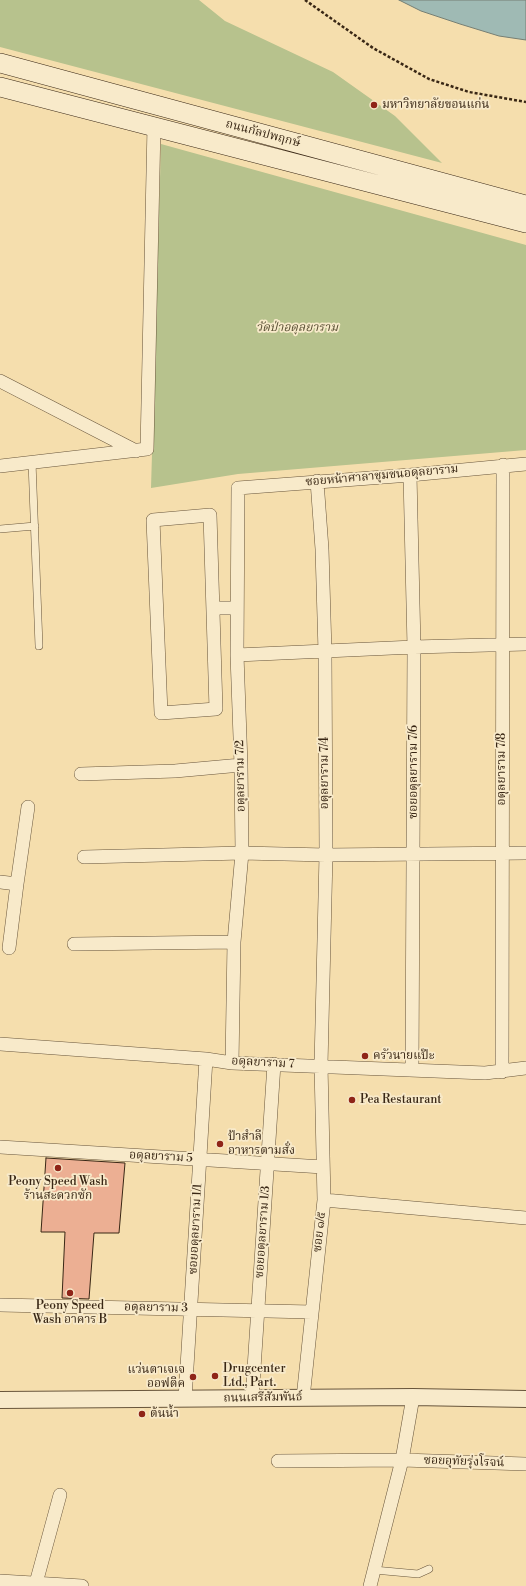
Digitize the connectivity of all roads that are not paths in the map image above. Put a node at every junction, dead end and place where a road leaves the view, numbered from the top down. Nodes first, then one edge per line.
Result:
1 (0, 63) edge
2 (0, 87) edge
3 (154, 126) junction
4 (337, 154) junction
5 (330, 173) junction
6 (526, 205) edge
7 (526, 223) edge
8 (0, 381) edge
9 (136, 451) junction
10 (32, 462) junction
11 (526, 464) edge
12 (0, 466) edge
13 (503, 466) junction
14 (410, 475) junction
15 (317, 481) junction
16 (238, 488) joint
17 (34, 526) junction
18 (0, 528) edge
19 (213, 608) junction
20 (238, 608) junction
21 (526, 644) edge
22 (502, 645) junction
23 (39, 646) dead end
24 (414, 646) junction
25 (325, 652) junction
26 (237, 655) junction
27 (241, 765) junction
28 (81, 774) dead end
29 (28, 808) dead end
30 (242, 853) junction
31 (526, 853) edge
32 (414, 854) junction
33 (326, 855) junction
34 (502, 855) junction
35 (84, 857) dead end
36 (0, 882) edge
37 (16, 884) junction
38 (234, 942) junction
39 (74, 944) dead end
40 (9, 948) dead end
41 (0, 1044) edge
42 (206, 1059) junction
43 (232, 1063) junction
44 (274, 1064) junction
45 (321, 1065) junction
46 (526, 1068) edge
47 (412, 1070) junction
48 (502, 1072) junction
49 (0, 1147) edge
50 (200, 1159) junction
51 (268, 1163) junction
52 (323, 1167) junction
53 (324, 1200) junction
54 (526, 1218) edge
55 (0, 1305) edge
56 (191, 1309) junction
57 (258, 1311) junction
58 (312, 1312) junction
59 (413, 1397) junction
60 (303, 1398) junction
61 (185, 1399) junction
62 (252, 1399) junction
63 (526, 1399) edge
64 (0, 1400) edge
65 (402, 1460) junction
66 (278, 1461) dead end
67 (526, 1464) edge
68 (60, 1495) dead end
69 (429, 1569) dead end
70 (374, 1570) junction
71 (0, 1581) edge
72 (36, 1583) junction
73 (82, 1586) edge
74 (370, 1586) edge

1 - 4 main road, ถนนกัลปพฤกษ์
2 - 3 main road, ถนนกัลปพฤกษ์
3 - 5 main road, ถนนกัลปพฤกษ์
3 - 9 street
4 - 5 main road
4 - 6 main road, ถนนกัลปพฤกษ์
5 - 7 main road, ถนนกัลปพฤกษ์
8 - 9 street
9 - 10 street
10 - 12 street
10 - 17 lane
11 - 13 street, ซอยหน้าศาลาชุมชนอดุลยาราม
13 - 14 street, ซอยหน้าศาลาชุมชนอดุลยาราม
13 - 22 street, อดุลยาราม 7/8
14 - 15 street, ซอยหน้าศาลาชุมชนอดุลยาราม
14 - 24 street, ซอยอดุลยาราม 7/6
15 - 16 street, ซอยหน้าศาลาชุมชนอดุลยาราม
15 - 25 street, อดุลยาราม 7/4
16 - 20 street, อดุลยาราม 7/2
17 - 18 lane
17 - 23 lane
19 - 19 street
19 - 20 street
20 - 26 street, อดุลยาราม 7/2
21 - 22 street
22 - 24 street
22 - 34 street, อดุลยาราม 7/8
24 - 25 street
24 - 32 street, ซอยอดุลยาราม 7/6
25 - 26 street
25 - 33 street, อดุลยาราม 7/4
26 - 27 street, อดุลยาราม 7/2
27 - 28 street
27 - 30 street, อดุลยาราม 7/2
29 - 37 street
30 - 33 street
30 - 35 street
30 - 38 street, อดุลยาราม 7/2
31 - 34 street
32 - 33 street
32 - 34 street
32 - 47 street, ซอยอดุลยาราม 7/6
33 - 45 street, อดุลยาราม 7/4
34 - 48 street, อดุลยาราม 7/8
36 - 37 street
37 - 40 street
38 - 39 street
38 - 43 street, อดุลยาราม 7/2
41 - 42 street, อดุลยาราม 7
42 - 43 street, อดุลยาราม 7
42 - 50 street, ซอยอดุลยาราม 1/1
43 - 44 street, อดุลยาราม 7
44 - 45 street, อดุลยาราม 7
44 - 51 street, ซอยอดุลยาราม 1/3
45 - 47 street, อดุลยาราม 7
45 - 52 street, ซอย ๑/๕
46 - 48 street, อดุลยาราม 7
47 - 48 street, อดุลยาราม 7
49 - 50 street, อดุลยาราม 5
50 - 51 street, อดุลยาราม 5
50 - 56 street, ซอยอดุลยาราม 1/1
51 - 52 street, อดุลยาราม 5
51 - 57 street, ซอยอดุลยาราม 1/3
52 - 53 street, ซอย ๑/๕
53 - 54 street
53 - 58 street, ซอย ๑/๕
55 - 56 street, อดุลยาราม 3
56 - 57 street, อดุลยาราม 3
56 - 61 street, ซอยอดุลยาราม 1/1
57 - 58 street, อดุลยาราม 3
57 - 62 street, ซอยอดุลยาราม 1/3
58 - 60 street, ซอย ๑/๕
59 - 60 street, ถนนเสรีสัมพันธ์
59 - 63 street, ถนนเสรีสัมพันธ์
59 - 65 street
60 - 62 street, ถนนเสรีสัมพันธ์
61 - 62 street, ถนนเสรีสัมพันธ์
61 - 64 street, ถนนเสรีสัมพันธ์
65 - 66 street, ซอยอุทัยรุ่งโรจน์
65 - 67 street, ซอยอุทัยรุ่งโรจน์
65 - 70 street
68 - 72 street
69 - 70 lane
70 - 74 street
71 - 72 street
72 - 73 street

